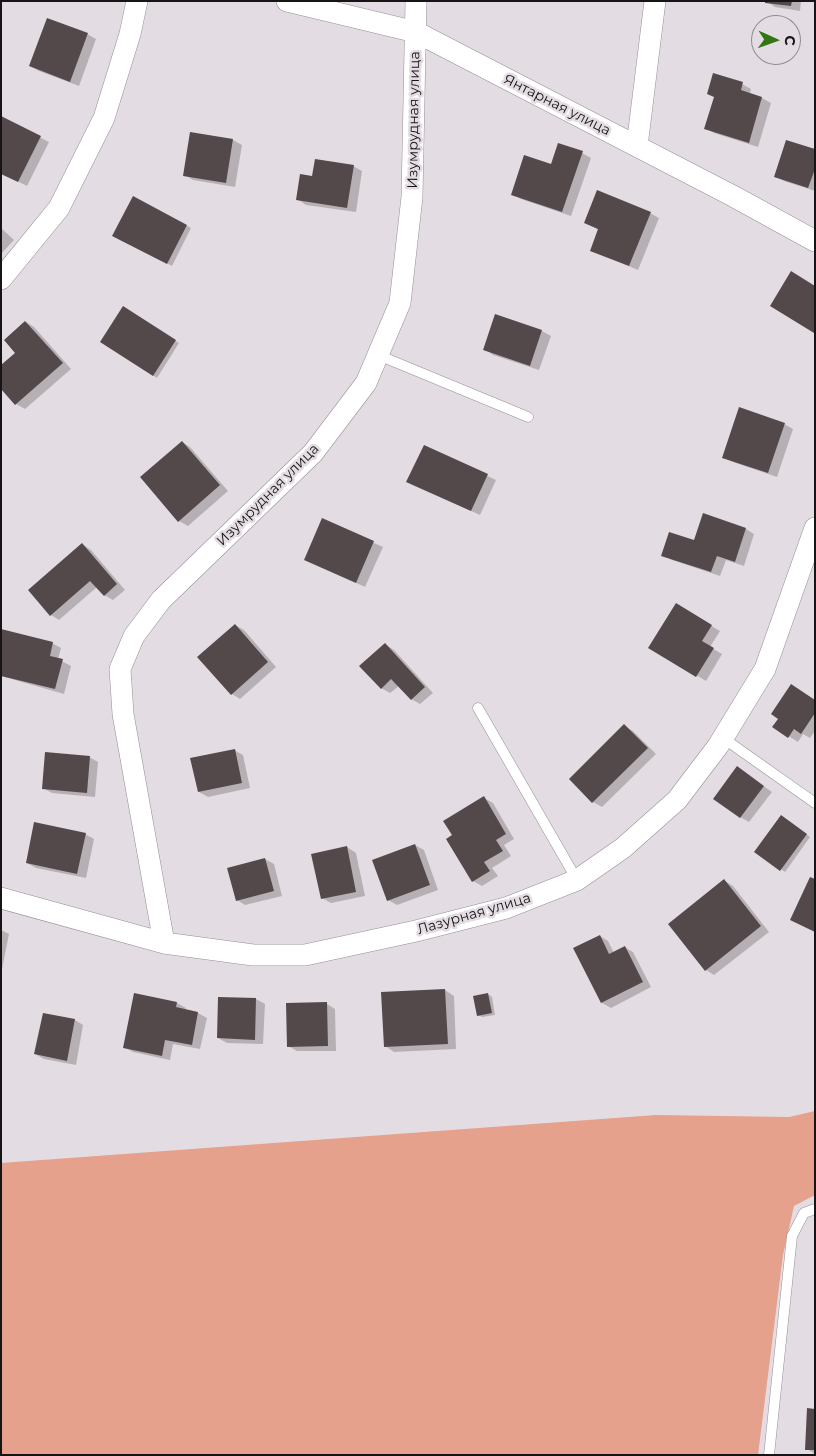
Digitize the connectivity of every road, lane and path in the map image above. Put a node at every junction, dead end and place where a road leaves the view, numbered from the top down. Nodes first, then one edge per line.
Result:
1 (137, 1) edge
2 (287, 1) edge
3 (416, 1) edge
4 (655, 1) edge
5 (416, 32) junction
6 (637, 146) junction
7 (815, 241) edge
8 (1, 279) edge
9 (378, 355) junction
10 (528, 417) dead end
11 (815, 528) edge
12 (478, 708) dead end
13 (723, 738) junction
14 (815, 803) edge
15 (577, 880) junction
16 (1, 898) edge
17 (164, 943) junction
18 (815, 1209) edge
19 (769, 1455) edge

1 - 8 street
2 - 5 street, Янтарная улица
3 - 5 street, Изумрудная улица
4 - 6 street
5 - 6 street, Янтарная улица
5 - 9 street, Изумрудная улица
6 - 7 street, Янтарная улица
9 - 10 lane
9 - 17 street, Изумрудная улица
11 - 13 street, Лазурная улица
12 - 15 lane
13 - 14 lane
13 - 15 street, Лазурная улица
15 - 17 street, Лазурная улица
16 - 17 street, Лазурная улица
18 - 19 lane

